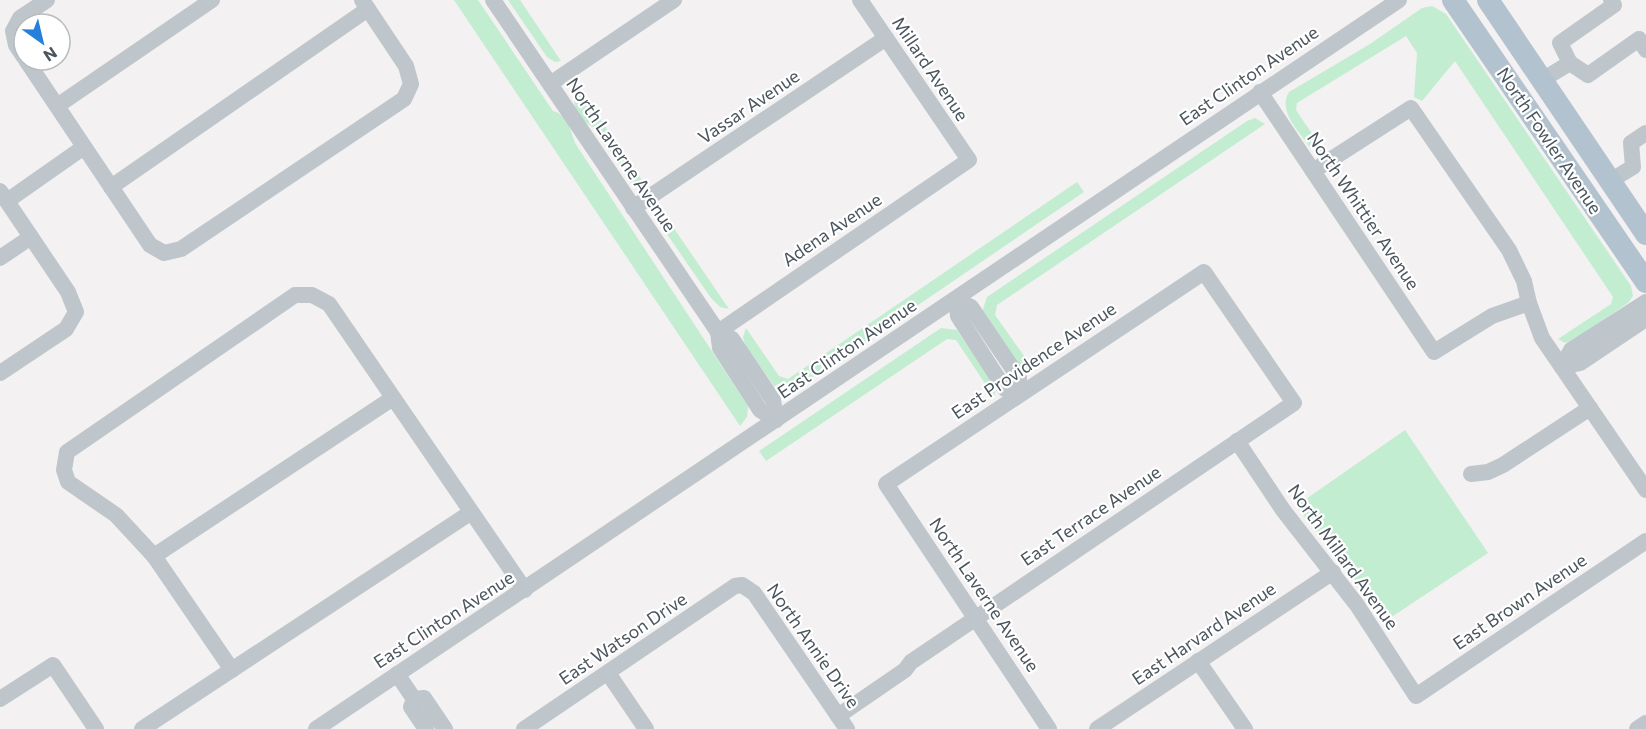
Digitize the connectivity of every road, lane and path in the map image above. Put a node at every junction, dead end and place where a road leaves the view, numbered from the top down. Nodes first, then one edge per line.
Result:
1 (47, 0) edge
2 (212, 0) edge
3 (493, 0) edge
4 (674, 0) edge
5 (860, 0) edge
6 (1399, 0) edge
7 (1453, 0) edge
8 (1488, 0) edge
9 (1611, 0) edge
10 (365, 5) edge
11 (29, 12) edge
12 (886, 38) junction
13 (1646, 50) edge
14 (1570, 63) junction
15 (34, 72) edge
16 (1542, 80) junction
17 (550, 84) junction
18 (1260, 92) junction
19 (57, 106) junction
20 (1646, 133) edge
21 (84, 147) junction
22 (969, 160) joint
23 (1640, 169) edge
24 (1313, 171) junction
25 (1610, 181) junction
26 (111, 187) junction
27 (3, 196) edge
28 (633, 208) junction
29 (1646, 234) edge
30 (31, 237) junction
31 (0, 258) edge
32 (1646, 282) edge
33 (956, 300) junction
34 (1646, 302) edge
35 (1529, 303) junction
36 (1646, 319) edge
37 (718, 332) junction
38 (1562, 366) junction
39 (0, 373) edge
40 (1019, 394) junction
41 (393, 398) junction
42 (1294, 403) joint
43 (1590, 408) junction
44 (776, 420) junction
45 (1237, 441) junction
46 (1471, 474) dead end
47 (886, 484) joint
48 (1646, 490) edge
49 (470, 513) junction
50 (1646, 541) edge
51 (154, 556) junction
52 (1333, 572) junction
53 (745, 586) joint
54 (525, 590) junction
55 (976, 618) junction
56 (1198, 661) junction
57 (232, 670) junction
58 (608, 673) junction
59 (397, 674) junction
60 (1416, 696) joint
61 (0, 699) edge
62 (414, 699) junction
63 (842, 722) edge
64 (1646, 723) edge
65 (96, 729) edge
66 (142, 729) edge
67 (316, 729) edge
68 (426, 729) edge
69 (445, 729) edge
70 (524, 729) edge
71 (646, 729) edge
72 (1049, 729) edge
73 (1097, 729) edge
74 (1245, 729) edge
75 (1637, 729) edge

1 - 11 street
2 - 19 street
3 - 17 street, North Laverne Avenue
4 - 17 street
5 - 12 street, Millard Avenue
6 - 18 street, East Clinton Avenue
7 - 32 main road, North Fowler Avenue
8 - 16 main road, North Fowler Avenue
9 - 14 street
10 - 26 street
10 - 26 street
12 - 22 street, Millard Avenue
12 - 28 street, Vassar Avenue
13 - 14 street
14 - 16 street
15 - 19 street
16 - 25 main road, North Fowler Avenue
17 - 28 street, North Laverne Avenue
18 - 24 street, North Whittier Avenue
18 - 33 street, East Clinton Avenue
19 - 21 street
20 - 23 street
21 - 26 street
21 - 27 street
22 - 37 street, Adena Avenue
23 - 25 street
24 - 35 street, North Whittier Avenue
24 - 35 street
25 - 29 main road, North Fowler Avenue
27 - 30 street
28 - 37 street, North Laverne Avenue
30 - 31 street
30 - 39 street
33 - 40 street
33 - 44 street, East Clinton Avenue
34 - 38 street
35 - 38 street
36 - 38 street
37 - 44 street, North Laverne Avenue
38 - 43 street
40 - 42 street, East Providence Avenue
40 - 47 street, East Providence Avenue
41 - 49 street
41 - 51 street
41 - 51 street
42 - 45 street, East Terrace Avenue
43 - 46 street
43 - 48 street
44 - 54 street, East Clinton Avenue
45 - 52 street, North Millard Avenue
45 - 55 street, East Terrace Avenue
47 - 55 street, North Laverne Avenue
49 - 54 street
49 - 57 street
50 - 60 street, East Brown Avenue
51 - 57 street
52 - 56 street, East Harvard Avenue
52 - 60 street, North Millard Avenue
53 - 58 street, East Watson Drive
53 - 63 street, North Annie Drive
54 - 59 street, East Clinton Avenue
55 - 63 street, East Terrace Avenue
55 - 72 street, North Laverne Avenue
56 - 73 street, East Harvard Avenue
56 - 74 street
57 - 66 street
58 - 70 street, East Watson Drive
58 - 71 street
59 - 62 street
59 - 67 street, East Clinton Avenue
61 - 65 street
62 - 68 street
62 - 69 street
64 - 75 street

